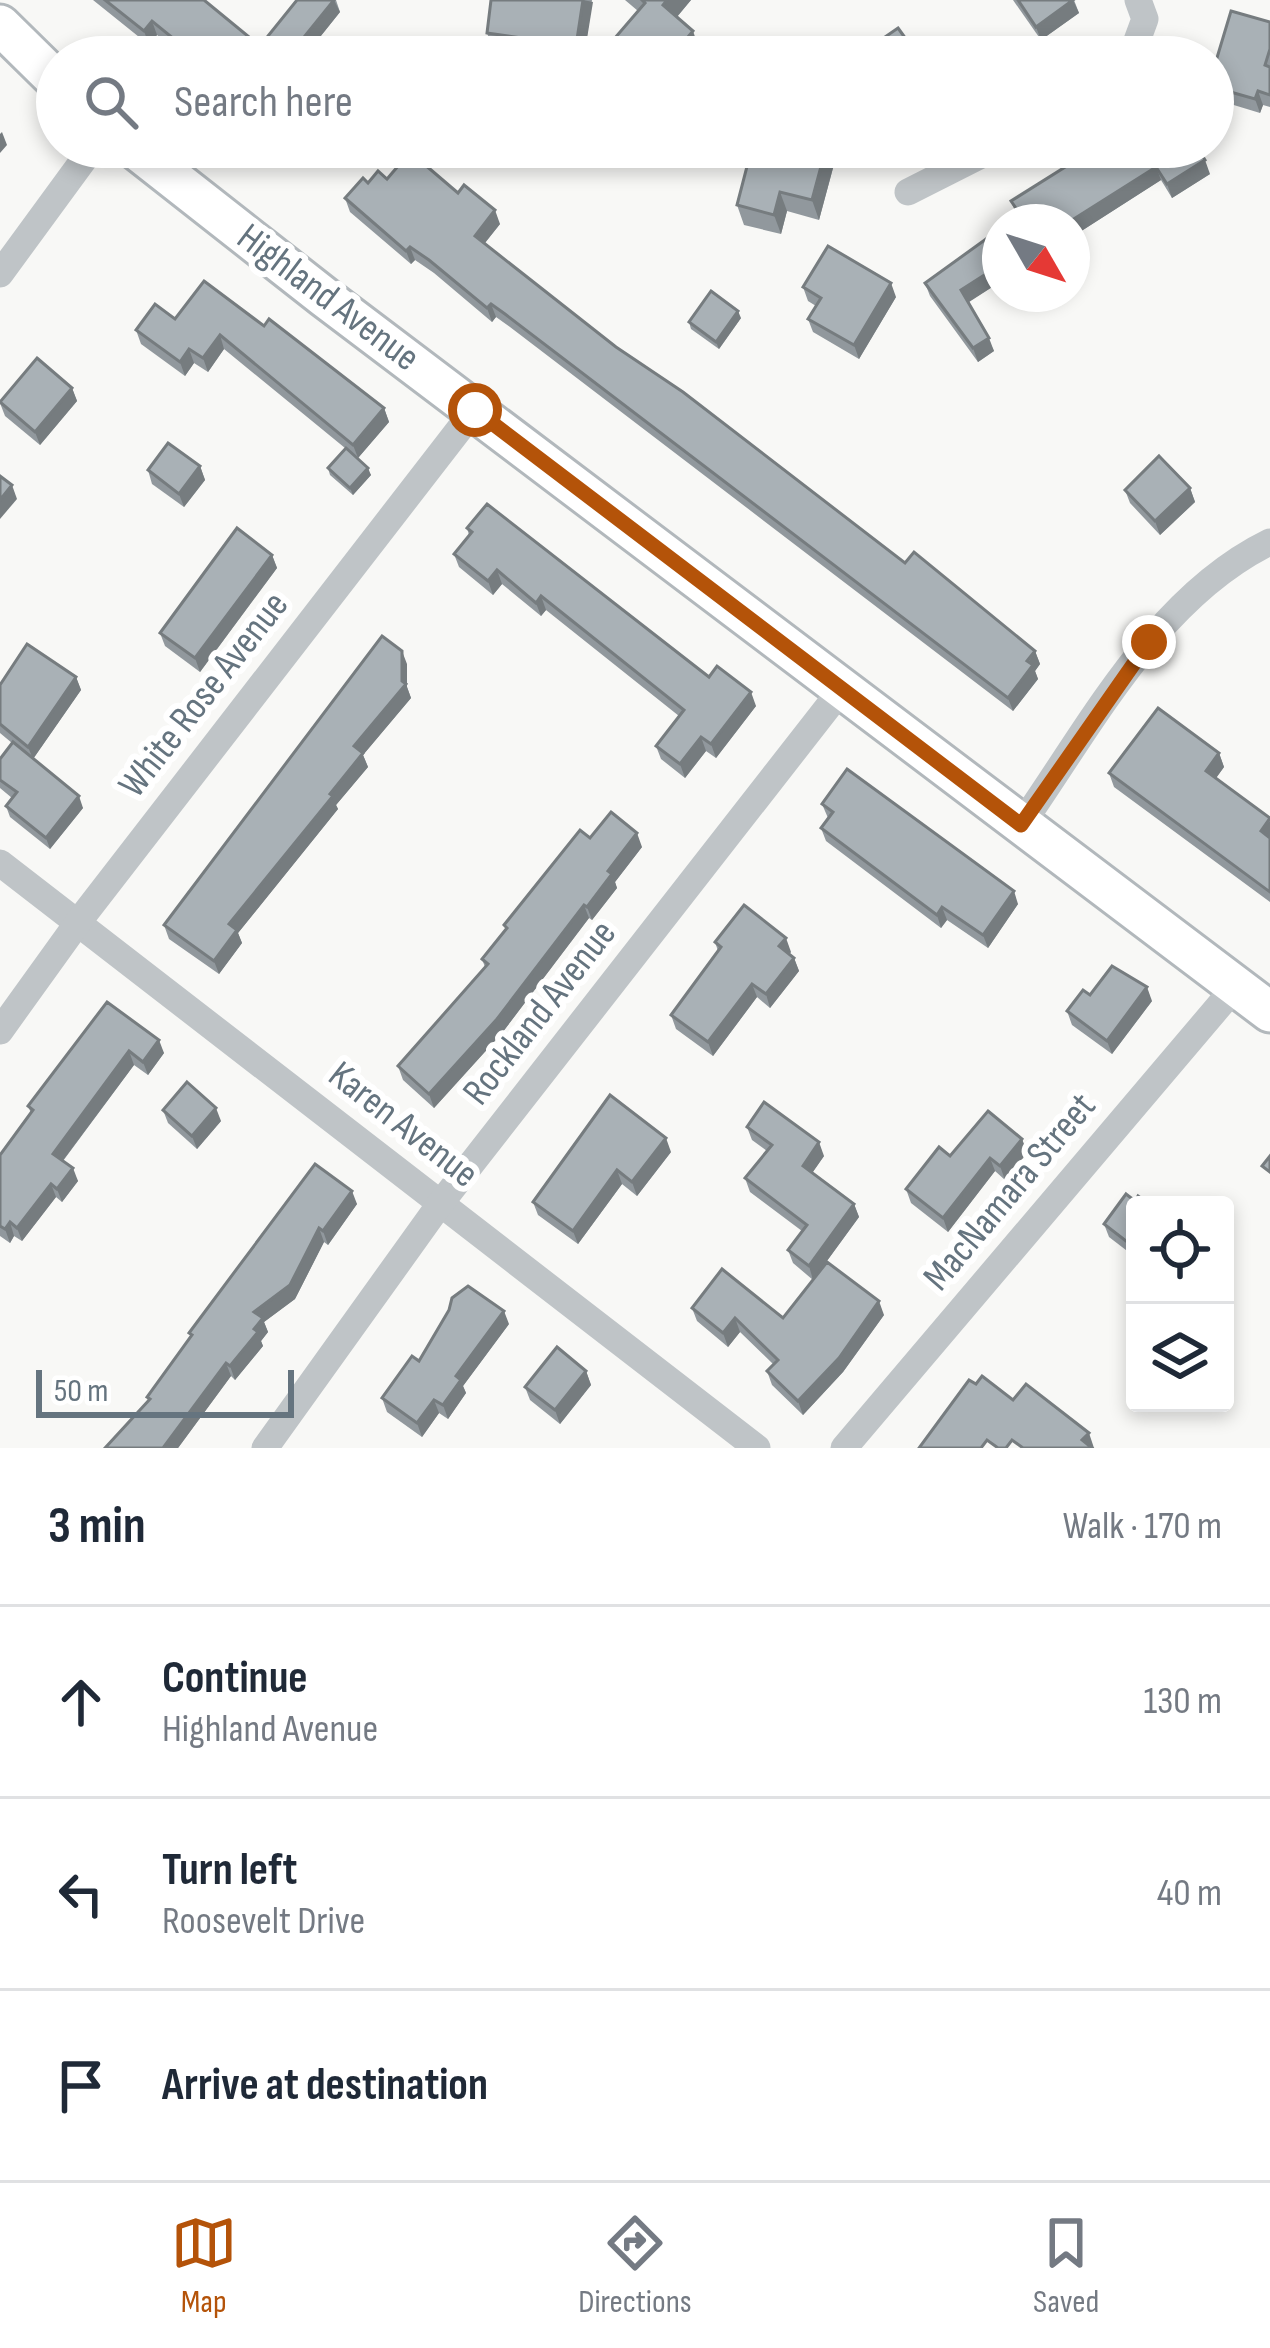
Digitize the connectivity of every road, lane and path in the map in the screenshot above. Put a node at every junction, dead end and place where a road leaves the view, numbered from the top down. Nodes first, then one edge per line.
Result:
1 (1138, 0) edge
2 (0, 26) edge
3 (1139, 36) edge
4 (36, 61) edge
5 (78, 168) edge
6 (160, 168) edge
7 (955, 168) edge
8 (908, 192) dead end
9 (0, 274) edge
10 (475, 410) junction
11 (1270, 542) edge
12 (842, 689) junction
13 (1021, 825) junction
14 (0, 863) edge
15 (79, 921) junction
16 (1236, 986) junction
17 (1270, 1012) edge
18 (0, 1031) edge
19 (440, 1204) junction
20 (265, 1448) edge
21 (757, 1448) edge
22 (844, 1448) edge

1 - 3 street
2 - 4 main road
5 - 9 street
6 - 10 main road, Highland Avenue
7 - 8 street
10 - 12 main road, Highland Avenue
10 - 15 street, White Rose Avenue
11 - 13 street
12 - 13 main road, Highland Avenue
12 - 19 street, Rockland Avenue
13 - 16 main road, Highland Avenue
14 - 15 street, Karen Avenue
15 - 18 street, White Rose Avenue
15 - 19 street, Karen Avenue
16 - 17 main road, Highland Avenue
16 - 22 street, MacNamara Street
19 - 20 street, Rockland Avenue
19 - 21 street, Karen Avenue

